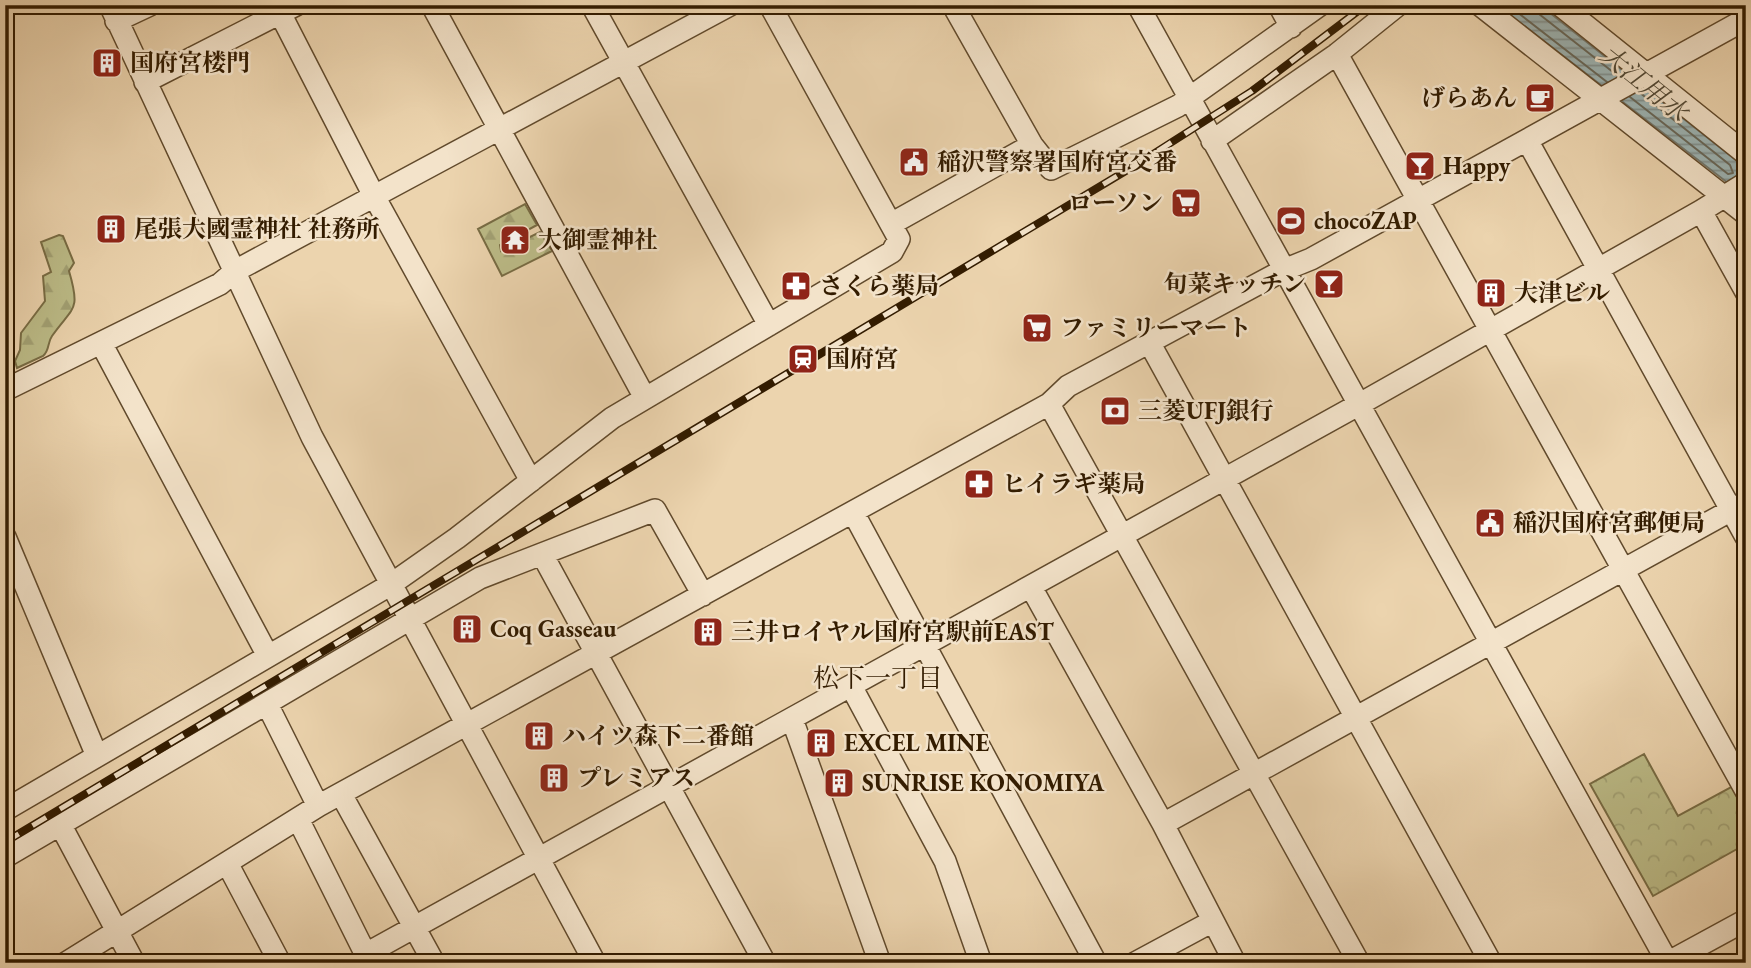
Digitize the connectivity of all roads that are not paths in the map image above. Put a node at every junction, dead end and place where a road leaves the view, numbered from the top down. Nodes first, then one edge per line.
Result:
1 (150, 5) edge
2 (432, 5) edge
3 (592, 5) edge
4 (730, 5) edge
5 (770, 5) edge
6 (953, 5) edge
7 (1138, 5) edge
8 (1279, 5) edge
9 (1320, 5) edge
10 (1398, 5) edge
11 (1480, 5) edge
12 (1560, 5) edge
13 (288, 9) edge
14 (113, 13) edge
15 (1738, 16) edge
16 (1291, 27) junction
17 (1337, 54) junction
18 (624, 62) junction
19 (1641, 77) junction
20 (145, 82) junction
21 (1603, 96) junction
22 (1189, 99) junction
23 (499, 129) junction
24 (1527, 140) junction
25 (1212, 141) junction
26 (1032, 145) junction
27 (1746, 154) edge
28 (1733, 190) edge
29 (374, 197) junction
30 (1419, 200) junction
31 (1701, 211) junction
32 (1746, 214) edge
33 (891, 224) junction
34 (1284, 270) junction
35 (1598, 270) junction
36 (235, 271) junction
37 (1746, 292) edge
38 (769, 325) junction
39 (1491, 330) junction
40 (1149, 342) junction
41 (101, 343) junction
42 (5, 390) edge
43 (645, 398) junction
44 (1049, 404) junction
45 (1358, 405) junction
46 (1225, 479) junction
47 (531, 481) junction
48 (1739, 506) edge
49 (853, 512) junction
50 (1123, 535) junction
51 (5, 537) edge
52 (1746, 537) edge
53 (541, 554) junction
54 (1624, 570) junction
55 (390, 585) junction
56 (1031, 587) junction
57 (703, 595) junction
58 (410, 619) junction
59 (1491, 644) junction
60 (925, 645) junction
61 (595, 654) junction
62 (268, 656) junction
63 (851, 686) junction
64 (267, 704) junction
65 (1357, 718) junction
66 (792, 719) junction
67 (466, 724) junction
68 (97, 756) junction
69 (1255, 774) junction
70 (669, 787) junction
71 (1746, 791) edge
72 (341, 793) junction
73 (8, 801) edge
74 (318, 806) junction
75 (298, 818) junction
76 (61, 824) junction
77 (1163, 824) junction
78 (5, 857) edge
79 (540, 860) junction
80 (227, 863) junction
81 (1746, 920) edge
82 (1213, 921) junction
83 (415, 927) junction
84 (117, 931) junction
85 (368, 958) edge
86 (66, 963) edge
87 (134, 963) edge
88 (281, 963) edge
89 (435, 963) edge
90 (595, 963) edge
91 (765, 963) edge
92 (880, 963) edge
93 (981, 963) edge
94 (1096, 963) edge
95 (1135, 963) edge
96 (1235, 963) edge
97 (1359, 963) edge
98 (1491, 963) edge
99 (1667, 963) edge

1 - 14 street
2 - 23 street
3 - 18 street
4 - 18 street
5 - 33 street
6 - 26 street
7 - 22 street
8 - 16 street
9 - 16 street
10 - 17 street
11 - 21 street
12 - 19 street
13 - 20 street
13 - 29 street
14 - 20 street
15 - 19 street
16 - 22 street
17 - 25 street
17 - 30 street
18 - 23 street
18 - 38 street
19 - 21 street
19 - 27 street
20 - 36 street
21 - 24 street
21 - 28 street
22 - 25 street
22 - 26 street
23 - 29 street
23 - 43 street
24 - 30 street
24 - 35 street
25 - 34 street
26 - 33 street
28 - 31 street
28 - 32 street
29 - 36 street
29 - 47 street
30 - 34 street
30 - 39 street
31 - 35 street
31 - 37 street
33 - 38 street
34 - 40 street
34 - 45 street
35 - 39 street
35 - 48 street
36 - 41 street
36 - 55 street
38 - 43 street
39 - 45 street
39 - 54 street
40 - 44 street
40 - 46 street
41 - 42 street
41 - 62 street
43 - 47 street
44 - 49 street
44 - 50 street
45 - 46 street
45 - 59 street
46 - 50 street
46 - 65 street
47 - 55 street
48 - 52 street
48 - 54 street
49 - 57 street
49 - 60 street
50 - 56 street
50 - 69 street
51 - 68 street
53 - 57 street
53 - 58 street
53 - 61 street
54 - 59 street
54 - 71 street
55 - 58 street
55 - 62 street
56 - 60 street
56 - 77 street
57 - 61 street
58 - 64 street
58 - 67 street
59 - 65 street
59 - 99 street
60 - 63 street
60 - 94 street
61 - 67 street
61 - 70 street
62 - 68 street
63 - 66 street
63 - 93 street
64 - 74 street
64 - 76 street
65 - 69 street
65 - 98 street
66 - 70 street
66 - 92 street
67 - 72 street
67 - 79 street
68 - 73 street
69 - 77 street
69 - 97 street
70 - 79 street
70 - 91 street
72 - 74 street
72 - 83 street
74 - 75 street
75 - 80 street
75 - 85 street
76 - 78 street
76 - 84 street
77 - 82 street
79 - 83 street
79 - 90 street
80 - 84 street
80 - 88 street
81 - 99 street
82 - 95 street
82 - 96 street
83 - 85 street
83 - 89 street
84 - 86 street
84 - 87 street

